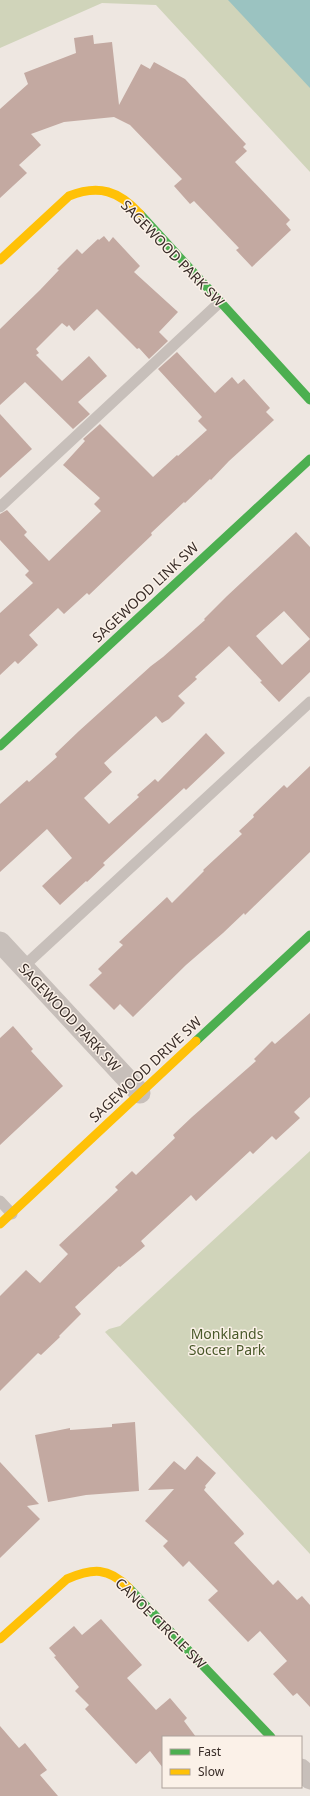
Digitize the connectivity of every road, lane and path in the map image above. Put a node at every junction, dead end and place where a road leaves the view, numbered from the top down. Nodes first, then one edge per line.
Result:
1 (0, 260) edge
2 (220, 302) junction
3 (310, 400) edge
4 (310, 459) edge
5 (0, 507) edge
6 (310, 702) edge
7 (0, 746) edge
8 (310, 935) edge
9 (0, 942) edge
10 (23, 967) junction
11 (140, 1093) junction
12 (0, 1202) edge
13 (12, 1214) junction
14 (0, 1224) edge
15 (0, 1639) edge
16 (269, 1736) edge
17 (302, 1770) edge
18 (310, 1779) edge

1 - 2 street, SAGEWOOD PARK SW
2 - 3 street, SAGEWOOD PARK SW
2 - 5 lane
4 - 7 street, SAGEWOOD LINK SW
6 - 10 lane
8 - 11 street, SAGEWOOD DRIVE SW
9 - 10 street, SAGEWOOD PARK SW
10 - 11 street, SAGEWOOD PARK SW
11 - 13 street, SAGEWOOD DRIVE SW
12 - 13 lane
13 - 14 street, SAGEWOOD DRIVE SW
15 - 16 street, CANOE CIRCLE SW
17 - 18 street

